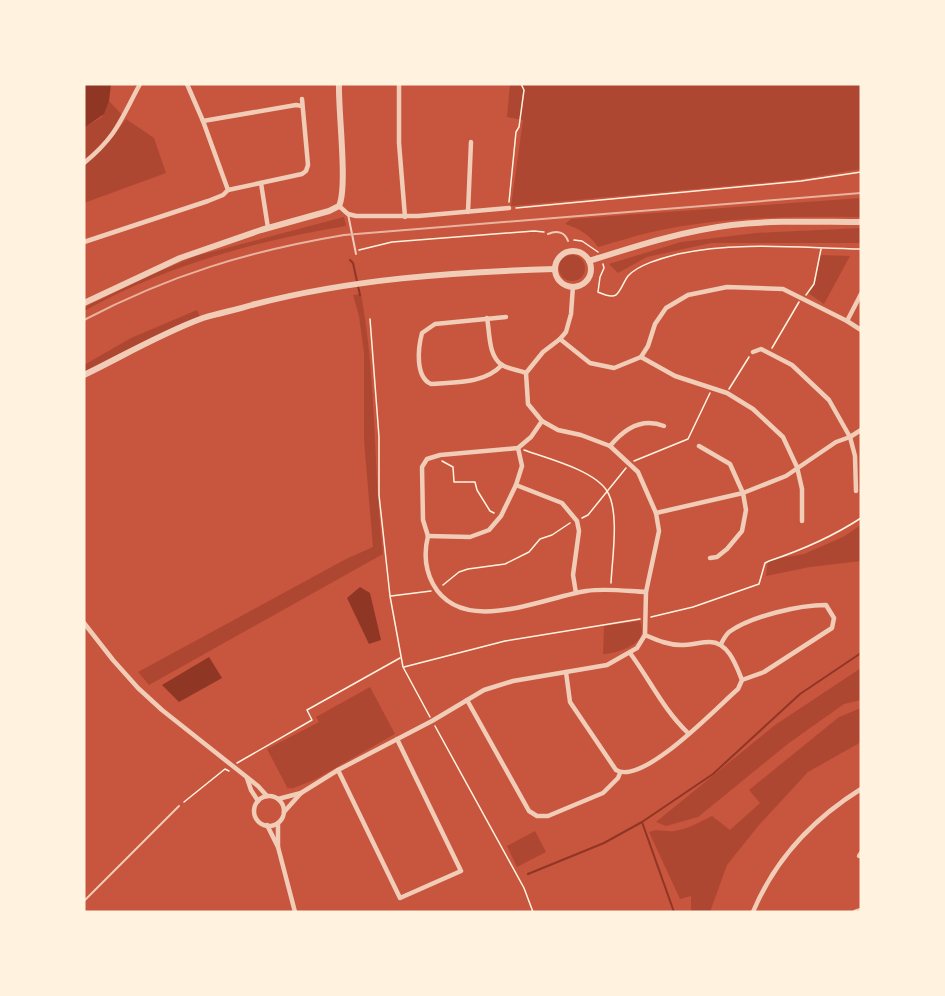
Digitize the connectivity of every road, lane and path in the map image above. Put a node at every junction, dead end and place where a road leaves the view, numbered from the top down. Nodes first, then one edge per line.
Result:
1 (140, 84) edge
2 (187, 84) edge
3 (339, 84) edge
4 (399, 84) edge
5 (521, 84) edge
6 (302, 99) dead end
7 (302, 106) junction
8 (203, 121) junction
9 (471, 142) dead end
10 (84, 163) edge
11 (861, 172) edge
12 (261, 183) junction
13 (228, 190) junction
14 (339, 206) junction
15 (509, 208) junction
16 (468, 212) junction
17 (348, 214) junction
18 (405, 217) junction
19 (861, 222) edge
20 (268, 228) junction
21 (548, 234) joint
22 (568, 241) dead end
23 (84, 242) edge
24 (861, 249) edge
25 (355, 252) joint
26 (589, 261) junction
27 (555, 269) junction
28 (573, 286) junction
29 (598, 292) dead end
30 (861, 294) edge
31 (84, 303) edge
32 (506, 317) dead end
33 (488, 318) junction
34 (370, 319) dead end
35 (848, 321) junction
36 (861, 330) edge
37 (560, 339) junction
38 (753, 351) joint
39 (641, 357) junction
40 (502, 365) junction
41 (526, 373) junction
42 (84, 375) edge
43 (726, 393) junction
44 (716, 396) dead end
45 (542, 421) junction
46 (664, 426) dead end
47 (861, 430) edge
48 (850, 437) junction
49 (610, 446) junction
50 (699, 446) dead end
51 (518, 448) junction
52 (440, 455) junction
53 (630, 465) junction
54 (796, 467) junction
55 (516, 485) junction
56 (607, 490) junction
57 (856, 491) dead end
58 (742, 493) junction
59 (656, 513) junction
60 (501, 516) junction
61 (861, 518) edge
62 (577, 521) junction
63 (802, 521) dead end
64 (428, 536) junction
65 (711, 558) dead end
66 (436, 590) junction
67 (610, 590) junction
68 (646, 592) junction
69 (576, 593) junction
70 (390, 596) junction
71 (646, 618) junction
72 (84, 623) edge
73 (645, 635) junction
74 (721, 644) junction
75 (630, 653) junction
76 (401, 658) junction
77 (403, 667) junction
78 (566, 672) junction
79 (742, 680) junction
80 (467, 700) junction
81 (432, 721) junction
82 (688, 733) junction
83 (397, 739) junction
84 (238, 762) dead end
85 (338, 770) junction
86 (229, 772) dead end
87 (620, 773) junction
88 (247, 778) junction
89 (861, 789) edge
90 (301, 793) junction
91 (267, 796) junction
92 (278, 799) junction
93 (258, 801) junction
94 (179, 806) joint
95 (284, 812) junction
96 (278, 822) junction
97 (267, 825) junction
98 (278, 847) junction
99 (84, 902) edge
100 (861, 910) edge
101 (295, 912) edge
102 (533, 912) edge
103 (753, 912) edge
104 (855, 912) edge

1 - 10 street
2 - 8 street
3 - 14 street
4 - 18 street
5 - 15 path
6 - 7 street
7 - 8 street
7 - 12 street
8 - 13 street
9 - 16 street
11 - 15 path
12 - 13 street
12 - 20 street
13 - 23 street
14 - 17 street
14 - 20 street
15 - 16 street
16 - 18 street
17 - 18 street
17 - 25 lane
19 - 26 street
20 - 31 street
21 - 22 lane
21 - 25 path
24 - 29 path
26 - 27 street
26 - 28 street
27 - 28 street
27 - 42 street
28 - 37 street
30 - 35 street
32 - 33 street
33 - 40 street
33 - 40 street
34 - 70 path
35 - 36 street
35 - 39 street
37 - 39 street
37 - 41 street
38 - 43 path
38 - 48 street
39 - 43 street
40 - 41 street
41 - 45 street
43 - 54 street
44 - 53 path
45 - 49 street
45 - 51 street
46 - 49 street
47 - 48 street
48 - 54 street
48 - 57 street
49 - 53 street
50 - 58 street
51 - 52 street
51 - 55 street
51 - 56 path
52 - 60 path
52 - 64 street
53 - 56 path
53 - 59 street
54 - 58 street
54 - 63 street
55 - 60 street
55 - 62 street
56 - 62 path
56 - 67 path
58 - 59 street
58 - 65 street
59 - 68 street
60 - 64 street
61 - 71 path
62 - 66 path
62 - 69 street
64 - 66 street
66 - 69 street
66 - 70 path
67 - 68 street
67 - 69 street
68 - 71 street
70 - 76 path
71 - 73 street
71 - 77 path
72 - 88 street
73 - 74 street
73 - 75 street
74 - 79 street
74 - 79 street
75 - 78 street
75 - 82 street
76 - 77 path
76 - 84 path
77 - 81 path
78 - 80 street
78 - 87 street
79 - 82 street
80 - 81 street
80 - 87 street
81 - 83 street
81 - 102 path
82 - 87 street
83 - 85 street
83 - 85 street
85 - 90 street
86 - 94 path
88 - 91 street
88 - 93 street
89 - 103 street
90 - 92 street
90 - 95 street
91 - 92 street
91 - 93 street
92 - 95 street
93 - 97 street
94 - 99 lane
95 - 96 street
96 - 97 street
96 - 98 street
97 - 98 street
98 - 101 street
100 - 104 street

